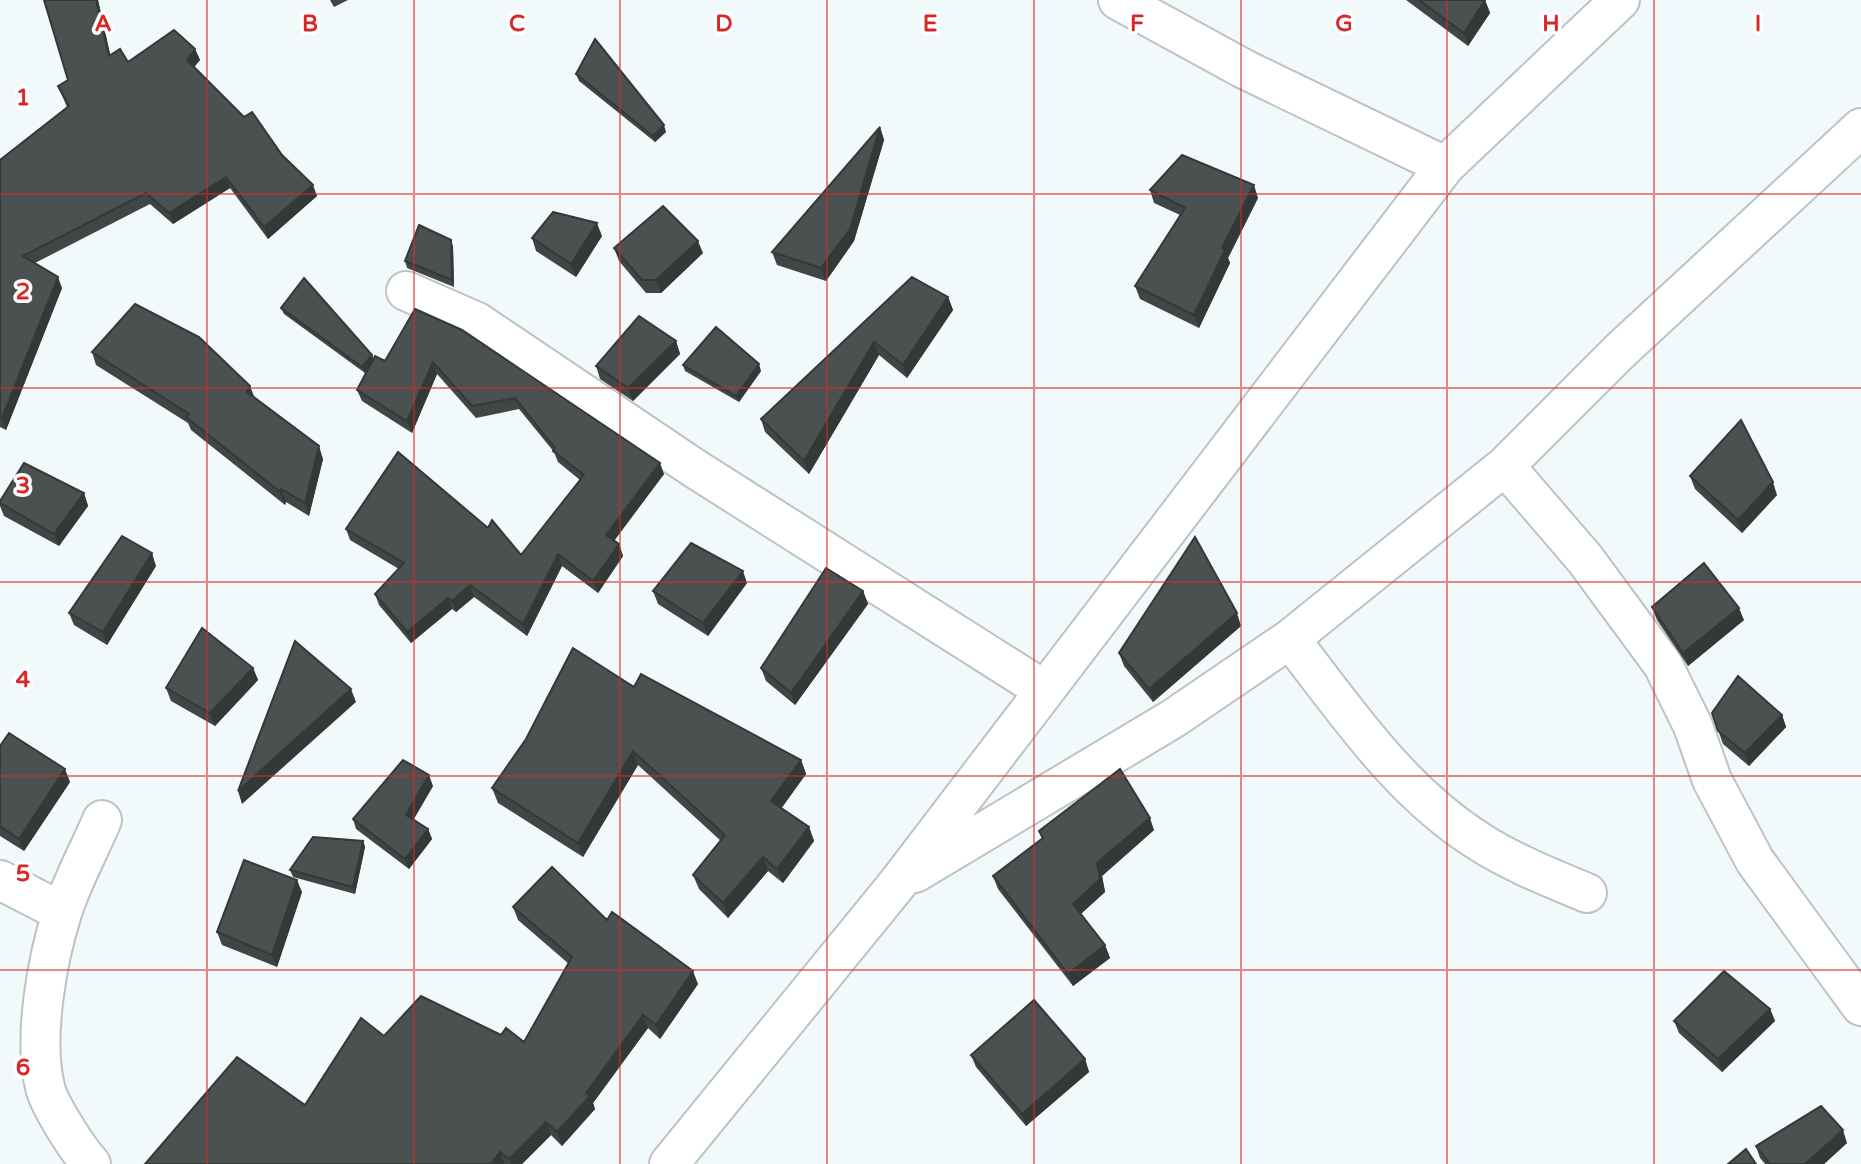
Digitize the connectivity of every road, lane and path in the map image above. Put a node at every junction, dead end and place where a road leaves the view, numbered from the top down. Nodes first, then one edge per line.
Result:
1 (1118, 0) edge
2 (1620, 0) edge
3 (1861, 128) edge
4 (1446, 166) junction
5 (406, 290) dead end
6 (1505, 466) junction
7 (1290, 639) junction
8 (1044, 690) junction
9 (102, 820) dead end
10 (0, 880) edge
11 (898, 883) junction
12 (1587, 893) dead end
13 (62, 912) junction
14 (1861, 1006) edge
15 (91, 1164) edge
16 (669, 1164) edge

1 - 4 street
2 - 4 street
3 - 6 street
4 - 8 street
5 - 8 street
6 - 7 street
6 - 14 street
7 - 11 street
7 - 12 street
8 - 11 street
9 - 13 street
10 - 13 street
11 - 16 street
13 - 15 street

